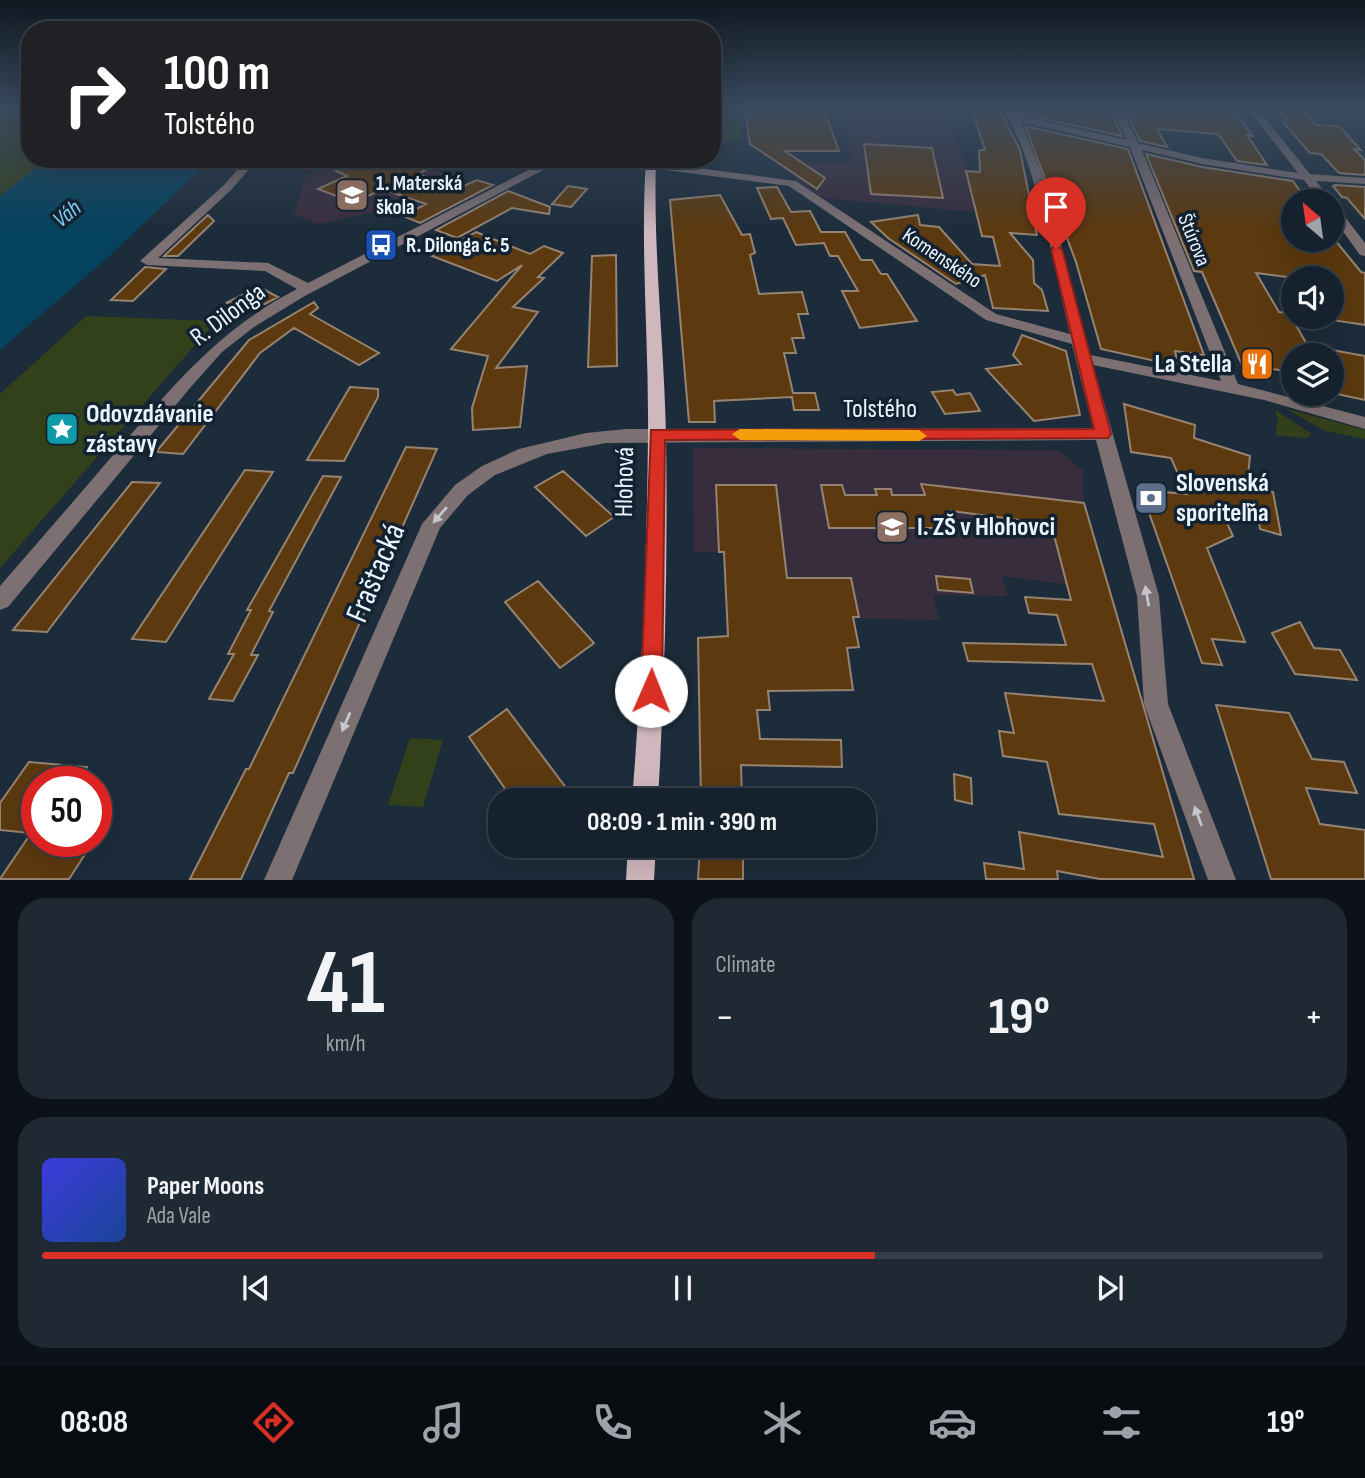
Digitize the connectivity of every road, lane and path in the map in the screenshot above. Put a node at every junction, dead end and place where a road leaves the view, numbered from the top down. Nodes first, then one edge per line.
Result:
1 (1025, 149) edge
2 (1137, 149) edge
3 (1146, 149) edge
4 (1285, 149) edge
5 (245, 168) edge
6 (542, 168) edge
7 (651, 168) edge
8 (693, 168) edge
9 (1308, 177) junction
10 (1365, 181) edge
11 (1317, 189) edge
12 (1344, 224) edge
13 (1365, 252) edge
14 (308, 289) junction
15 (1082, 350) junction
16 (1232, 389) junction
17 (1365, 423) edge
18 (657, 434) junction
19 (1103, 434) junction
20 (0, 601) edge
21 (646, 788) edge
22 (641, 858) edge
23 (278, 880) edge
24 (640, 880) edge
25 (1222, 880) edge

1 - 15 street
2 - 16 street, Štúrova
3 - 9 street
4 - 9 street
5 - 14 street
6 - 14 street, R. Dilonga
7 - 18 main road, Hlohová
8 - 15 street, Komenského
9 - 10 street
9 - 11 street
12 - 13 street
14 - 20 street, R. Dilonga
15 - 16 street, Komenského
15 - 19 street
16 - 17 street, Komenského
18 - 19 street, Tolstého
18 - 21 main road, Hlohová
18 -> 23 street, Fraštacká
25 -> 19 street
22 - 24 main road

